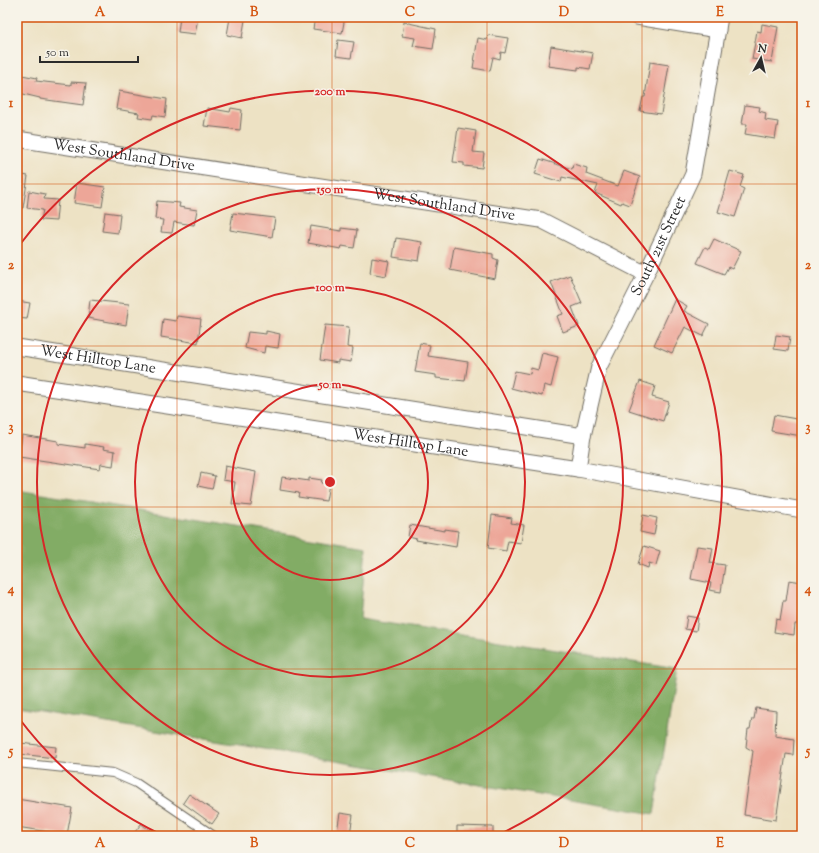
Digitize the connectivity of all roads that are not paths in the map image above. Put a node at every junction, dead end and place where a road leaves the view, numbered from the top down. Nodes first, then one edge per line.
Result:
1 (637, 17) edge
2 (719, 23) edge
3 (17, 139) edge
4 (646, 274) junction
5 (17, 347) edge
6 (17, 383) edge
7 (583, 436) junction
8 (578, 469) junction
9 (802, 510) edge
10 (17, 763) edge
11 (214, 836) edge

1 - 2 street
2 - 4 street, South 21st Street
3 - 4 street, West Southland Drive
4 - 7 street, South 21st Street
5 - 7 street, West Hilltop Lane
6 - 8 street, West Hilltop Lane
7 - 8 street, South 21st Street
8 - 9 street, West Hilltop Lane
10 - 11 lane

